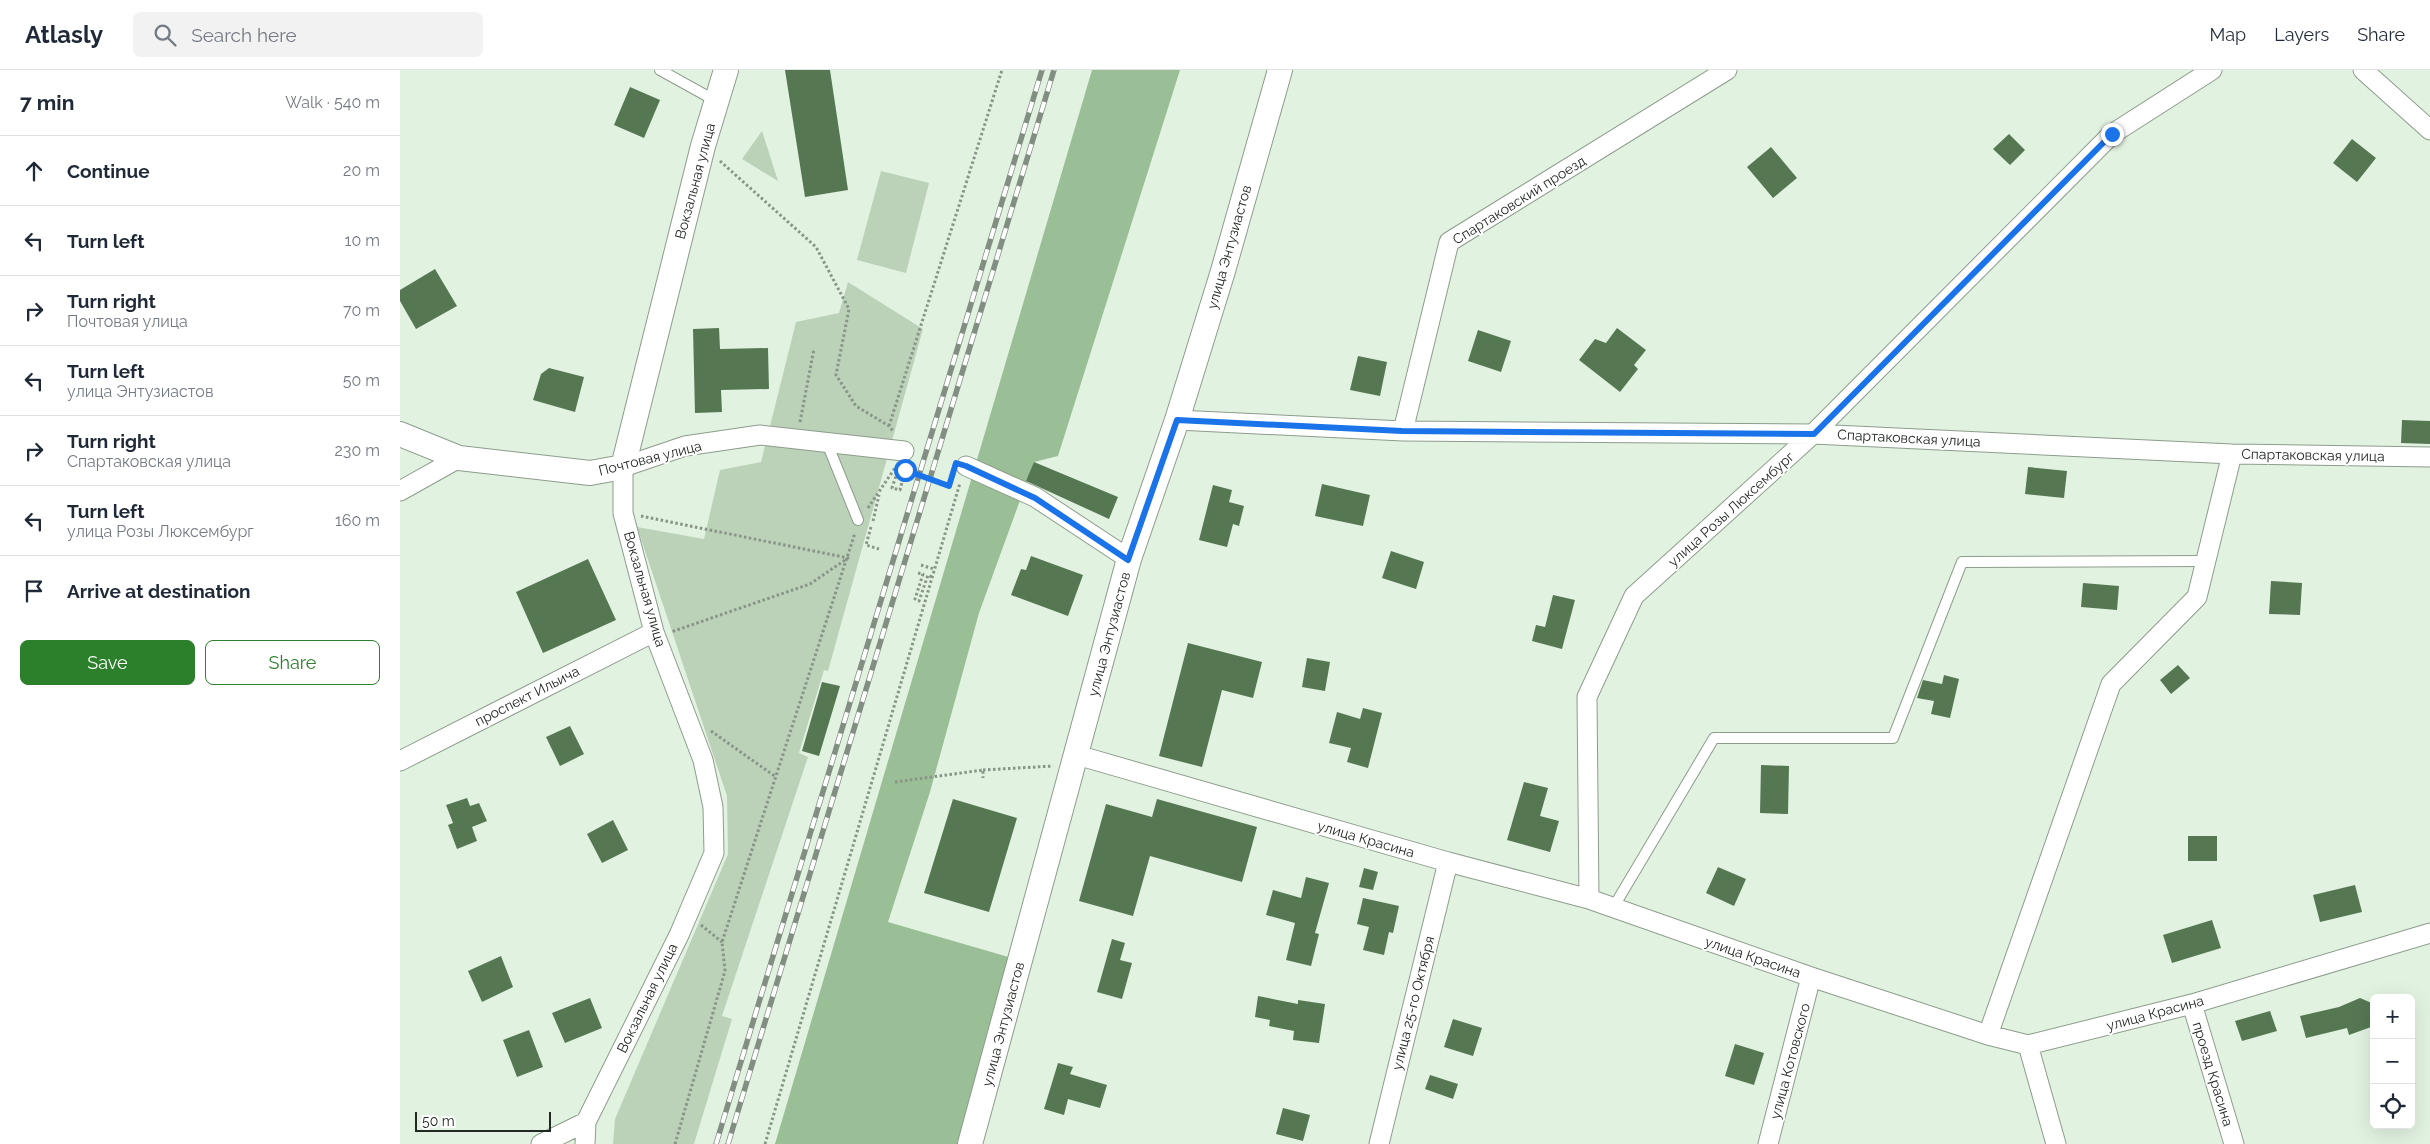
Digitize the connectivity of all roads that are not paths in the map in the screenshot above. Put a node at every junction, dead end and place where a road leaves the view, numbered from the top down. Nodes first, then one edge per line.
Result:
1 (660, 70) edge
2 (726, 70) edge
3 (1280, 70) edge
4 (1727, 70) edge
5 (2212, 70) edge
6 (2363, 70) edge
7 (716, 101) junction
8 (2430, 130) edge
9 (1177, 420) junction
10 (1402, 431) junction
11 (400, 434) edge
12 (1814, 434) junction
13 (827, 443) junction
14 (902, 451) road end
15 (2232, 454) junction
16 (2430, 457) edge
17 (460, 458) junction
18 (966, 466) road end
19 (623, 467) junction
20 (400, 491) edge
21 (858, 520) road end
22 (1128, 560) junction
23 (2206, 561) junction
24 (655, 634) junction
25 (1075, 760) junction
26 (400, 761) edge
27 (1448, 862) junction
28 (1589, 899) junction
29 (1614, 908) junction
30 (2430, 933) edge
31 (1811, 977) junction
32 (2192, 1004) junction
33 (1988, 1035) junction
34 (2028, 1045) junction
35 (586, 1122) junction
36 (541, 1144) edge
37 (585, 1144) edge
38 (970, 1144) edge
39 (1379, 1144) edge
40 (1768, 1144) edge
41 (2056, 1144) edge
42 (2234, 1144) edge

1 - 7 lane
2 - 7 street, Вокзальная улица
3 - 9 street, улица Энтузиастов
4 - 10 street, Спартаковский проезд
5 - 12 street, улица Розы Люксембург
6 - 8 street
7 - 19 street, Вокзальная улица
9 - 10 street, Спартаковская улица
9 - 22 street, улица Энтузиастов
10 - 12 street, Спартаковская улица
11 - 17 street, Почтовая улица
12 - 15 street, Спартаковская улица
12 - 28 street, улица Розы Люксембург
13 - 14 street, Почтовая улица
13 - 19 street, Почтовая улица
13 - 21 lane
15 - 16 street, Спартаковская улица
15 - 23 street
17 - 19 street, Почтовая улица
17 - 20 street
18 - 22 street
19 - 24 street, Вокзальная улица
22 - 25 street, улица Энтузиастов
23 - 29 lane
23 - 33 street
24 - 26 street, проспект Ильича
24 - 35 street, Вокзальная улица
25 - 27 street, улица Красина
25 - 38 street, улица Энтузиастов
27 - 28 street, улица Красина
27 - 39 street, улица 25-го Октября
28 - 29 street, улица Красина
29 - 31 street, улица Красина
30 - 32 street, улица Красина
31 - 33 street, улица Красина
31 - 40 street, улица Котовского
32 - 34 street, улица Красина
32 - 42 street, проезд Красина
33 - 34 street, улица Красина
34 - 41 street
35 - 36 street
35 - 37 street, Вокзальная улица

